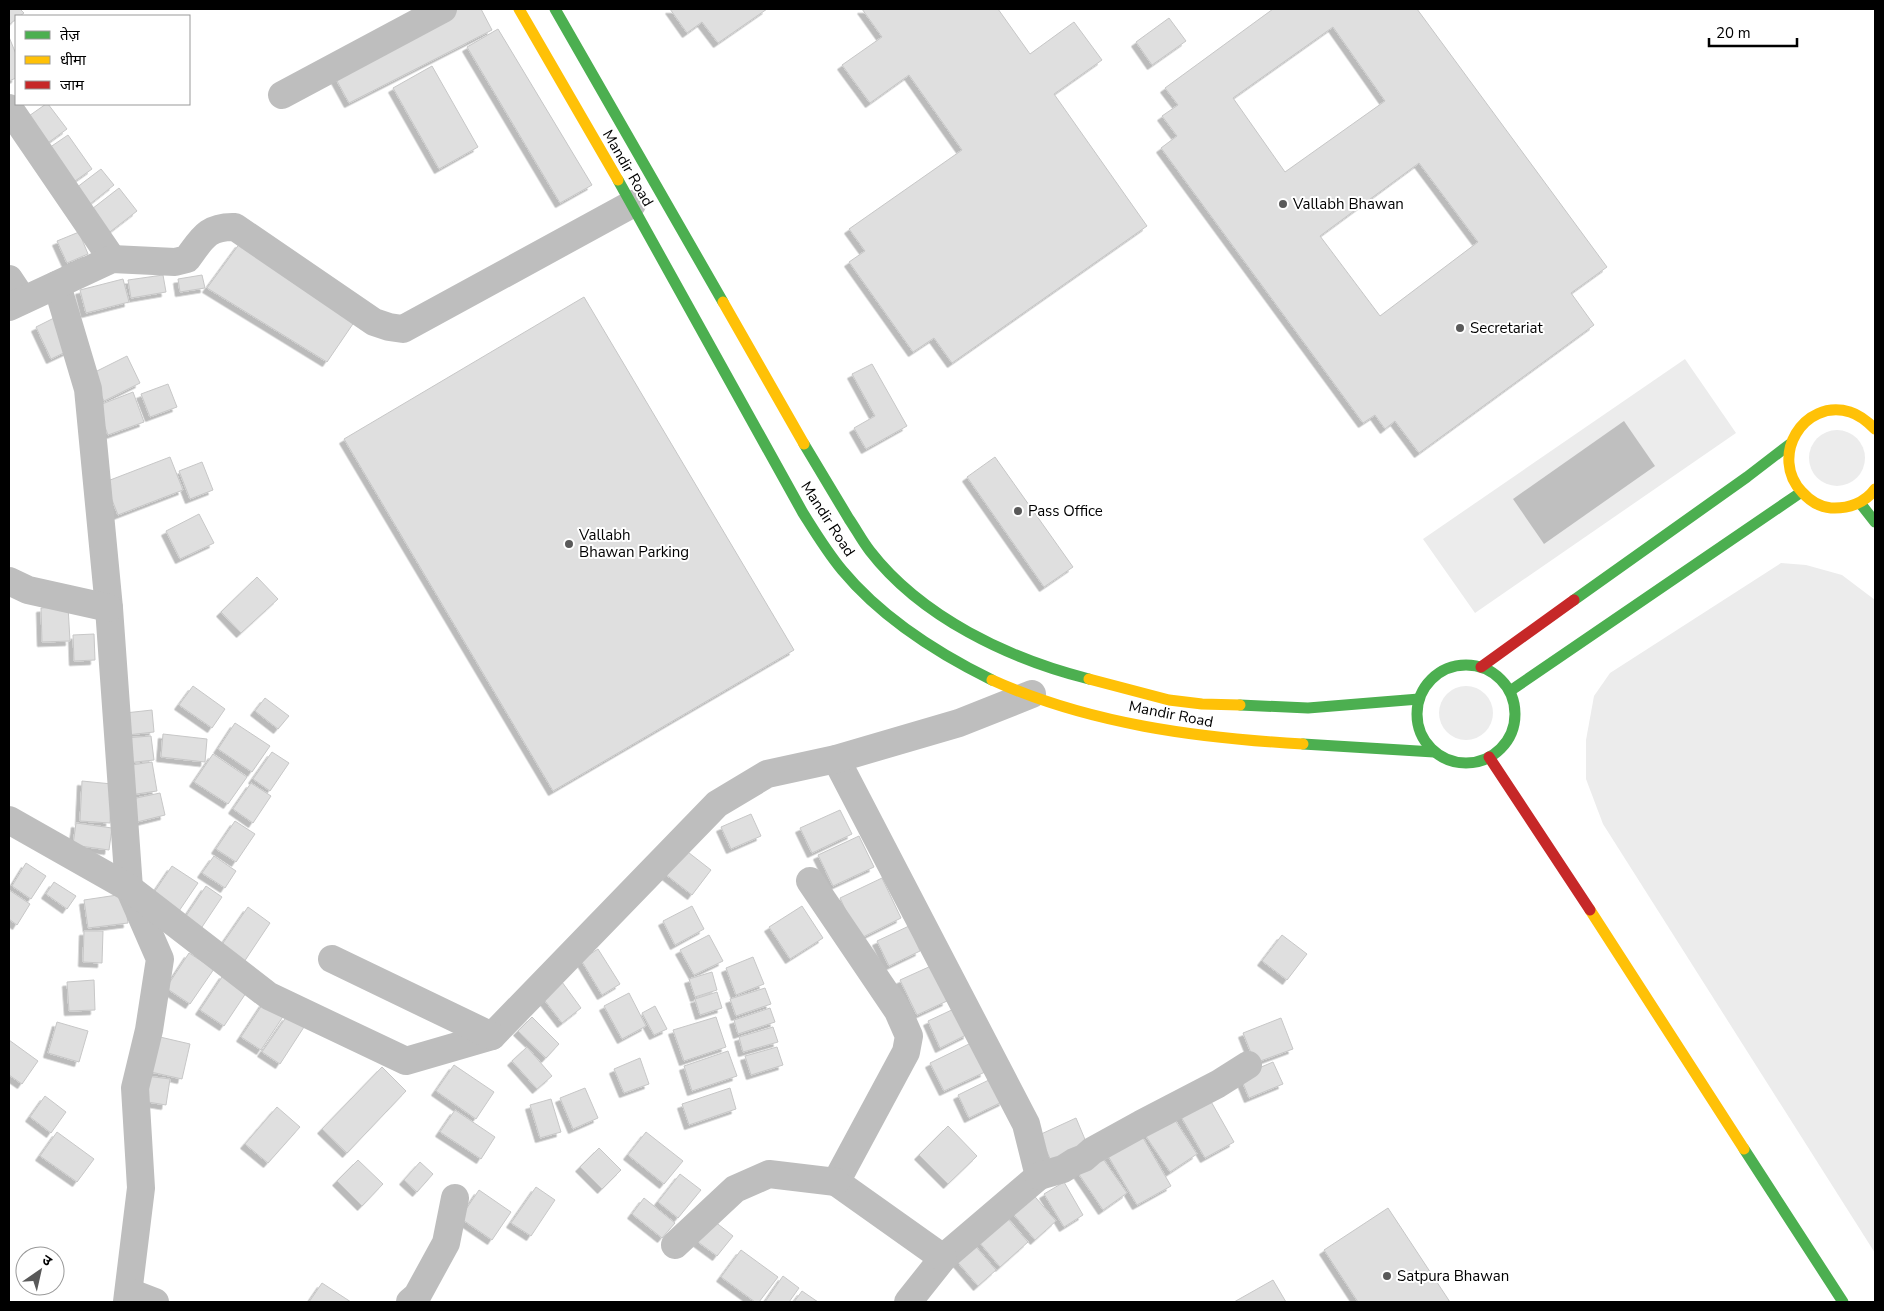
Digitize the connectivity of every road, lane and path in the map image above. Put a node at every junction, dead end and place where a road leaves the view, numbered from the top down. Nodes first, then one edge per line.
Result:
1 (443, 9) edge
2 (519, 9) edge
3 (555, 9) edge
4 (282, 95) dead end
5 (13, 121) edge
6 (632, 204) junction
7 (112, 259) junction
8 (57, 285) junction
9 (14, 295) edge
10 (1875, 429) edge
11 (1790, 444) junction
12 (1875, 489) edge
13 (1800, 493) junction
14 (1860, 503) junction
15 (1875, 522) edge
16 (9, 581) edge
17 (109, 608) junction
18 (1481, 667) junction
19 (1510, 691) junction
20 (1032, 694) junction
21 (1419, 699) junction
22 (1434, 752) junction
23 (1489, 758) junction
24 (836, 759) junction
25 (9, 820) edge
26 (810, 881) dead end
27 (129, 888) junction
28 (332, 959) dead end
29 (492, 1036) junction
30 (1248, 1065) dead end
31 (1039, 1176) junction
32 (836, 1182) junction
33 (455, 1198) dead end
34 (675, 1245) dead end
35 (943, 1258) junction
36 (128, 1297) edge
37 (155, 1302) edge
38 (410, 1302) edge
39 (908, 1302) edge
40 (1843, 1302) edge

1 - 4 street
2 - 6 street, Mandir Road
3 - 21 street, Mandir Road
5 - 7 street
6 - 7 street
6 - 20 street, Mandir Road
7 - 8 street
8 - 9 street
8 - 17 street
10 - 11 street
11 - 13 street
11 - 18 street
12 - 14 street
13 - 14 street
13 - 19 street
14 - 15 street
16 - 17 street
17 - 27 street
18 - 19 street
18 - 21 street
19 - 23 street
20 - 22 street, Mandir Road
20 - 24 street
21 - 22 street
22 - 23 street
23 - 40 street
24 - 29 street
24 - 31 street
25 - 27 street
26 - 32 street
27 - 29 street
27 - 36 street
28 - 29 street
30 - 31 street
31 - 35 street
32 - 34 street
32 - 35 street
33 - 38 street
35 - 39 street
36 - 37 street

